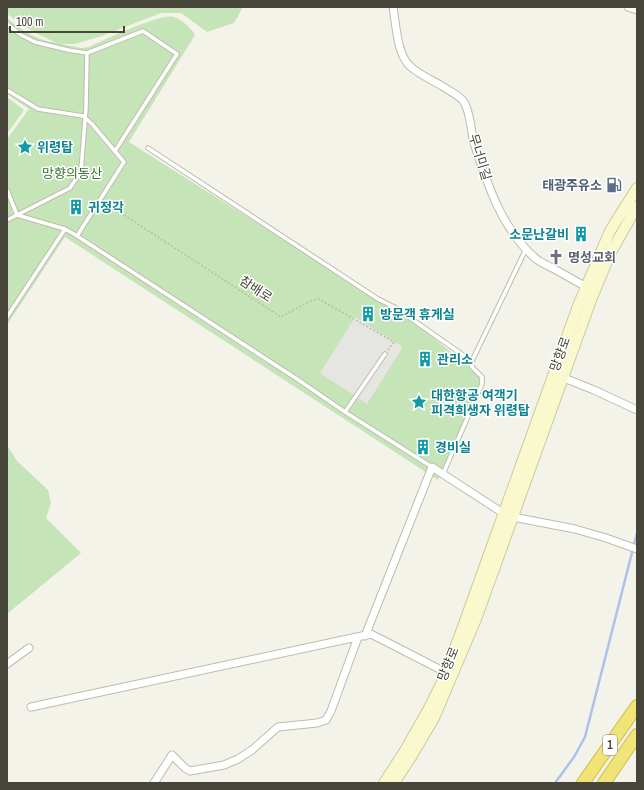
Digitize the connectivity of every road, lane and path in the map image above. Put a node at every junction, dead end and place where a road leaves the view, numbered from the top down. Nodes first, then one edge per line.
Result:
1 (393, 7) edge
2 (628, 7) edge
3 (637, 10) edge
4 (7, 24) edge
5 (87, 53) junction
6 (7, 90) edge
7 (85, 118) junction
8 (148, 148) dead end
9 (115, 151) junction
10 (637, 188) edge
11 (7, 190) edge
12 (100, 199) junction
13 (634, 203) edge
14 (17, 215) junction
15 (7, 220) edge
16 (64, 229) junction
17 (77, 236) junction
18 (526, 249) junction
19 (590, 289) junction
20 (7, 317) edge
21 (385, 354) joint
22 (470, 363) junction
23 (558, 376) junction
24 (637, 410) edge
25 (345, 412) junction
26 (432, 468) junction
27 (443, 474) junction
28 (508, 515) junction
29 (634, 548) edge
30 (361, 637) junction
31 (29, 648) dead end
32 (7, 664) edge
33 (449, 674) junction
34 (637, 706) edge
35 (31, 707) dead end
36 (637, 735) edge
37 (154, 783) edge
38 (384, 783) edge
39 (394, 783) edge
40 (583, 783) edge
41 (604, 783) edge

1 - 18 street, 무너미길
2 - 3 street
4 - 5 lane
5 - 7 lane
5 - 9 lane
6 - 7 lane
7 - 9 lane
7 - 14 lane
8 - 22 lane
9 - 12 lane
10 - 13 main road, 망향로
11 - 14 lane
12 - 17 lane
12 - 21 path, 참배로
13 - 19 main road, 망향로
14 - 15 lane
14 - 16 lane
16 - 17 lane
16 - 20 lane
17 - 25 lane
18 - 19 street, 무너미길
18 - 22 lane
19 - 23 main road, 망향로
21 - 25 lane
22 - 27 lane
23 - 24 street
23 - 28 main road, 망향로
25 - 26 lane
26 - 27 street
26 - 30 street
27 - 28 street
28 - 29 street
28 - 33 main road, 망향로
30 - 33 street
30 - 35 street
30 - 37 street
31 - 32 street
33 - 38 main road, 망향로
33 - 39 main road, 망향로
34 - 40 highway, 1
36 - 41 highway, 1

